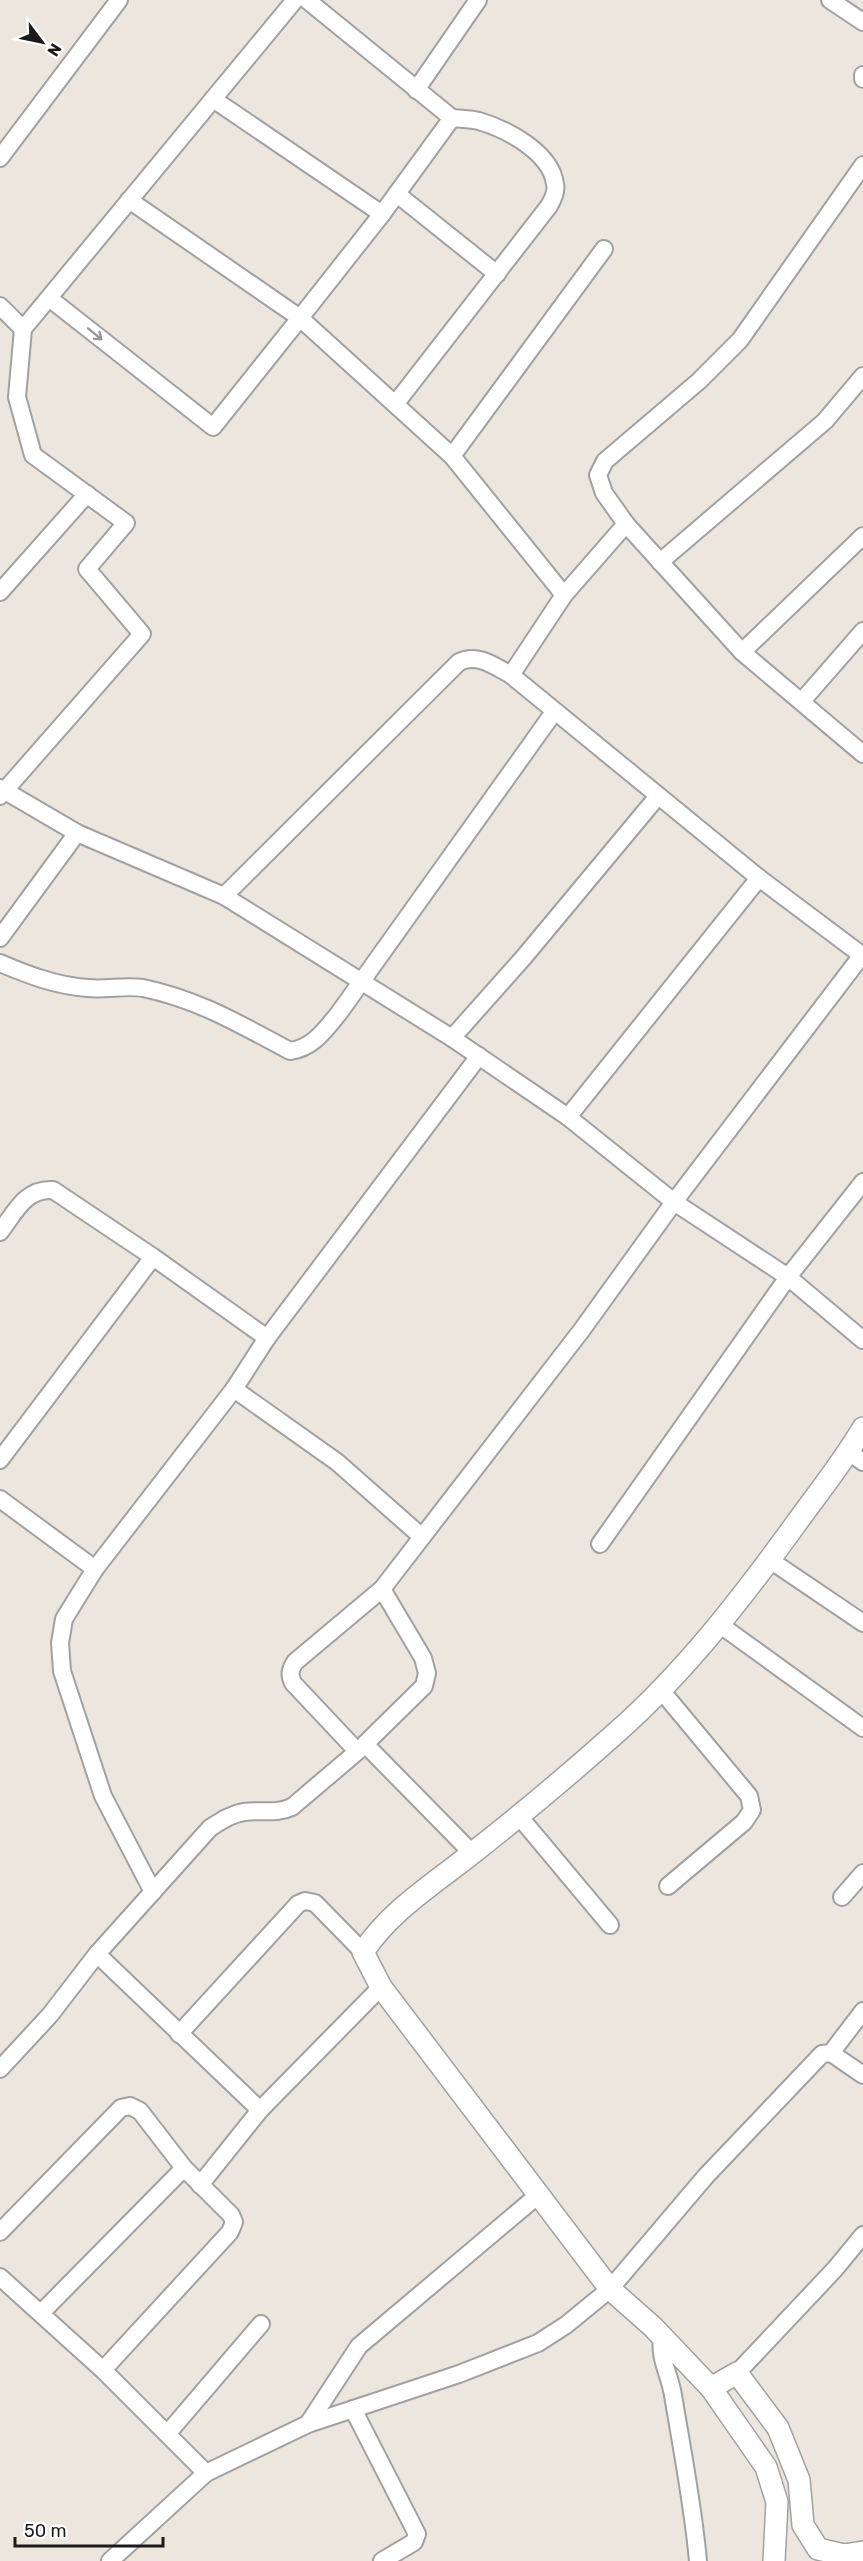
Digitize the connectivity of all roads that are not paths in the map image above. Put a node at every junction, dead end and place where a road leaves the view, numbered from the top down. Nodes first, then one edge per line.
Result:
1 (119, 0) edge
2 (295, 0) edge
3 (478, 0) edge
4 (830, 0) edge
5 (314, 2) edge
6 (863, 22) edge
7 (416, 90) junction
8 (213, 99) junction
9 (452, 118) junction
10 (0, 158) edge
11 (863, 165) edge
12 (397, 194) junction
13 (129, 200) junction
14 (382, 214) junction
15 (604, 249) dead end
16 (497, 274) junction
17 (49, 298) junction
18 (0, 306) edge
19 (300, 318) junction
20 (23, 329) junction
21 (863, 376) edge
22 (396, 403) junction
23 (452, 456) junction
24 (87, 494) junction
25 (626, 524) junction
26 (863, 536) edge
27 (660, 562) junction
28 (0, 592) edge
29 (564, 595) junction
30 (863, 630) edge
31 (742, 652) junction
32 (512, 675) junction
33 (802, 701) junction
34 (554, 712) junction
35 (863, 754) edge
36 (2, 792) edge
37 (658, 796) junction
38 (76, 833) junction
39 (759, 878) junction
40 (224, 896) junction
41 (0, 938) edge
42 (863, 956) edge
43 (0, 963) edge
44 (362, 980) junction
45 (452, 1038) junction
46 (479, 1056) junction
47 (568, 1117) junction
48 (863, 1182) edge
49 (674, 1202) junction
50 (0, 1232) edge
51 (153, 1257) junction
52 (788, 1277) junction
53 (267, 1338) junction
54 (863, 1340) edge
55 (234, 1389) junction
56 (863, 1428) edge
57 (856, 1457) edge
58 (0, 1460) edge
59 (0, 1499) edge
60 (422, 1537) junction
61 (600, 1544) dead end
62 (770, 1560) junction
63 (95, 1569) junction
64 (382, 1589) junction
65 (863, 1623) edge
66 (719, 1624) junction
67 (660, 1689) junction
68 (863, 1728) edge
69 (361, 1748) junction
70 (518, 1815) junction
71 (472, 1853) junction
72 (863, 1873) edge
73 (668, 1886) dead end
74 (153, 1892) junction
75 (842, 1897) dead end
76 (610, 1925) dead end
77 (363, 1952) junction
78 (97, 1954) junction
79 (381, 1987) junction
80 (863, 2011) edge
81 (178, 2034) junction
82 (831, 2053) junction
83 (0, 2069) edge
84 (863, 2075) edge
85 (260, 2110) junction
86 (184, 2168) junction
87 (200, 2186) junction
88 (537, 2196) junction
89 (0, 2232) edge
90 (863, 2235) edge
91 (0, 2277) edge
92 (610, 2289) junction
93 (40, 2313) junction
94 (261, 2324) dead end
95 (662, 2336) junction
96 (103, 2370) junction
97 (737, 2373) junction
98 (711, 2388) junction
99 (353, 2409) junction
100 (308, 2424) junction
101 (168, 2433) junction
102 (206, 2473) junction
103 (863, 2552) edge
104 (774, 2556) edge
105 (110, 2561) edge
106 (381, 2561) edge
107 (698, 2561) edge

1 - 10 street
2 - 8 street
3 - 7 street
4 - 6 street
5 - 7 street
7 - 9 street
8 - 13 street
8 - 14 street
9 - 12 street
9 - 16 street
11 - 25 street
12 - 14 street
12 - 16 street
13 - 17 street
13 - 19 street
14 - 19 street
15 - 23 street
16 - 22 street
17 -> 19 street
17 - 20 street
18 - 20 street
19 - 22 street
20 - 24 street
21 - 27 street
22 - 23 street
23 - 29 street
24 - 28 street
24 - 36 street
25 - 27 street
25 - 29 street
26 - 31 street
27 - 31 street
29 - 32 street
30 - 33 street
31 - 33 street
32 - 34 street
32 - 40 street
33 - 35 street
34 - 37 street
34 - 44 street
36 - 38 street
37 - 39 street
37 - 45 street
38 - 40 street
38 - 41 street
39 - 42 street
39 - 47 street
40 - 44 street
42 - 49 street
43 - 44 street
44 - 45 street
45 - 46 street
46 - 47 street
46 - 53 street
47 - 49 street
48 - 52 street
49 - 52 street
49 - 60 street
50 - 51 street
51 - 53 street
51 - 58 street
52 - 54 street
52 - 61 street
53 - 55 street
55 - 60 street
55 - 63 street
56 - 57 street
57 - 62 street
59 - 63 street
60 - 64 street
62 - 65 street
62 - 66 street
63 - 74 street
64 - 69 street
64 - 69 street
66 - 67 street
66 - 68 street
67 - 70 street
67 - 73 street
69 - 71 street
69 - 74 street
70 - 71 street
70 - 76 street
71 - 77 street
72 - 75 street
74 - 78 street
77 - 79 street
77 - 81 street
78 - 81 street
78 - 83 street
79 - 85 street
79 - 88 street
80 - 82 street
81 - 85 street
82 - 84 street
82 - 92 street
85 - 87 street
86 - 87 street
86 - 89 street
86 - 93 street
87 - 96 street
88 - 92 street
88 - 100 street
90 - 97 street
91 - 93 street
92 - 95 street
92 - 99 street
93 - 96 street
94 - 101 street
95 - 98 street
95 - 107 street
96 - 101 street
97 - 98 street
97 - 103 street
98 - 104 street
99 - 100 street
99 - 106 street
100 - 102 street
101 - 102 street
102 - 105 street

